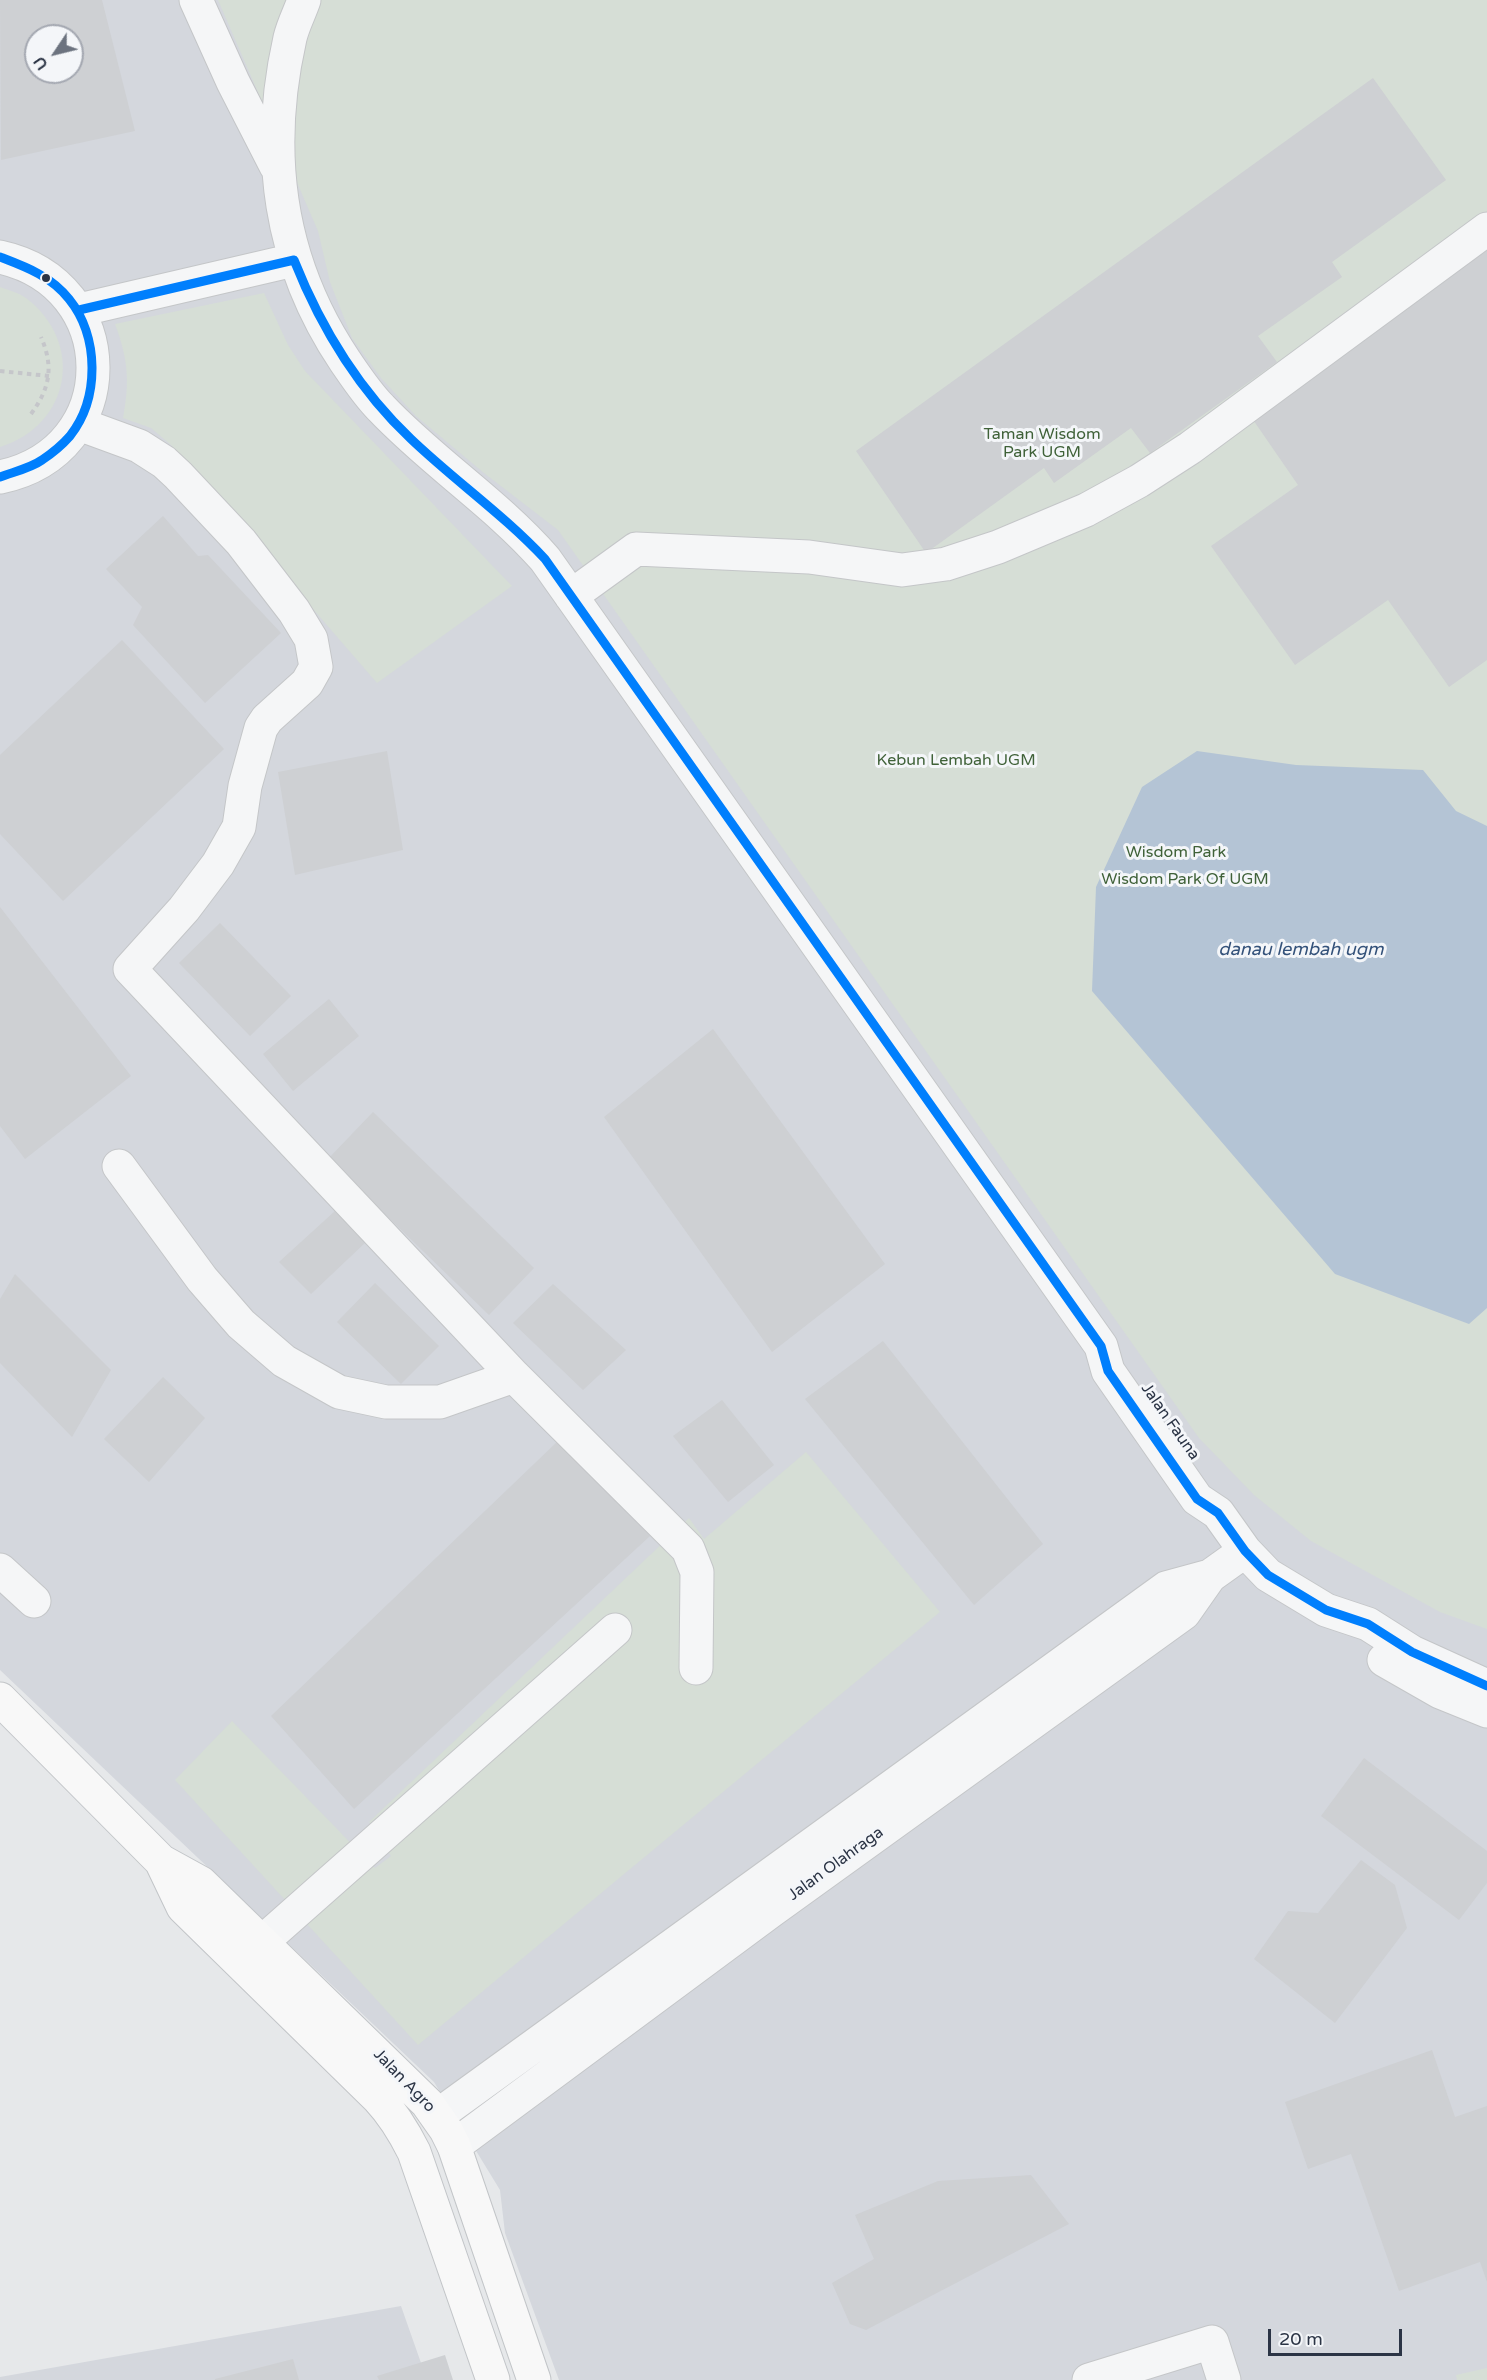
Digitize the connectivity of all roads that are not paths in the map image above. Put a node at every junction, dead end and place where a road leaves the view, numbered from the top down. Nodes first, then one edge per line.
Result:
1 (196, 0) edge
2 (304, 0) edge
3 (279, 171) junction
4 (1487, 229) edge
5 (0, 257) edge
6 (294, 260) junction
7 (79, 310) junction
8 (79, 424) junction
9 (0, 477) edge
10 (571, 596) junction
11 (119, 1166) dead end
12 (514, 1376) junction
13 (1245, 1551) junction
14 (0, 1570) edge
15 (1210, 1576) junction
16 (34, 1601) dead end
17 (1326, 1610) junction
18 (615, 1630) dead end
19 (696, 1668) dead end
20 (1487, 1686) edge
21 (3, 1704) edge
22 (1487, 1711) edge
23 (161, 1861) junction
24 (262, 1942) junction
25 (437, 2116) junction
26 (454, 2146) junction
27 (414, 2152) junction
28 (493, 2380) edge
29 (534, 2380) edge
30 (1089, 2380) edge
31 (1224, 2380) edge

1 - 3 street
2 - 3 street
3 - 6 street, Jalan Fauna
4 - 10 street
5 - 7 street
6 - 7 street
6 - 10 street, Jalan Fauna
7 - 8 street
8 - 9 street
8 - 12 street
10 - 13 street, Jalan Fauna
11 - 12 street
12 - 19 street
13 - 15 street, Jalan Olahraga
13 - 17 street
14 - 16 street
15 - 25 street, Jalan Olahraga
15 - 26 street, Jalan Olahraga
17 - 20 street
17 - 22 street
18 - 24 street
21 - 23 main road, Jalan Agro
23 - 24 main road, Jalan Agro
23 - 27 main road, Jalan Agro
24 - 25 main road, Jalan Agro
25 - 26 main road, Jalan Agro
25 - 27 main road
26 - 27 main road
26 - 29 main road, Jalan Agro
27 - 28 main road, Jalan Agro
30 - 31 street

